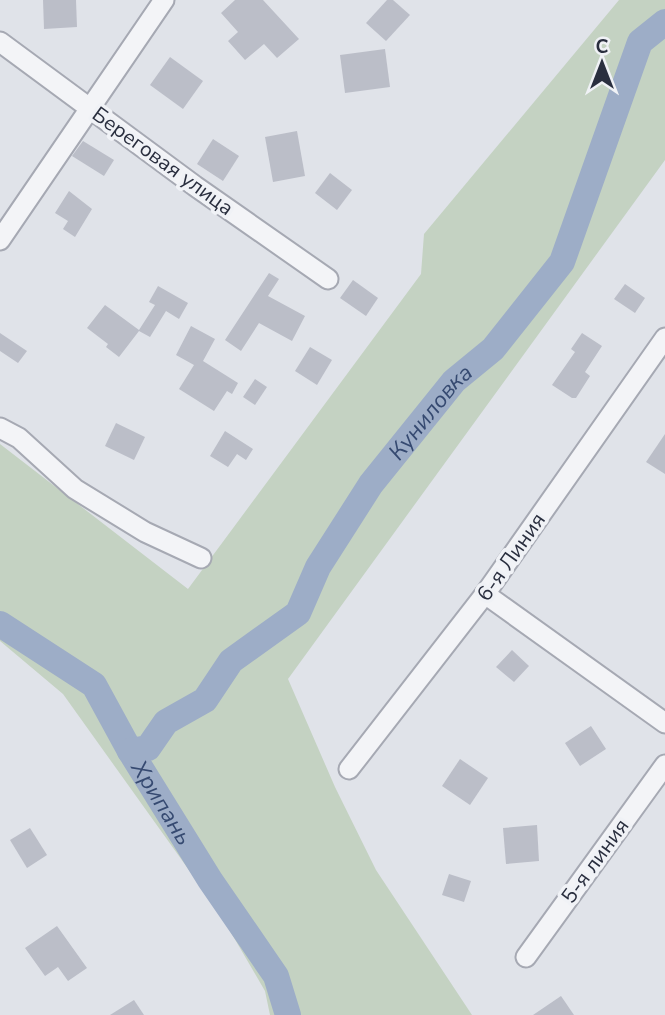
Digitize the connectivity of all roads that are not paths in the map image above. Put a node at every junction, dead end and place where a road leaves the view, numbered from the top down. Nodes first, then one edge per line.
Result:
1 (164, 0) edge
2 (0, 42) edge
3 (90, 107) junction
4 (0, 240) edge
5 (328, 279) dead end
6 (665, 338) edge
7 (0, 428) edge
8 (201, 558) dead end
9 (485, 594) junction
10 (665, 723) edge
11 (665, 765) edge
12 (349, 769) dead end
13 (526, 957) dead end

1 - 3 street
2 - 3 street, Береговая улица
3 - 4 street
3 - 5 street, Береговая улица
6 - 9 street, 6-я Линия
7 - 8 street
9 - 10 street
9 - 12 street, 6-я Линия
11 - 13 street, 5-я линия

